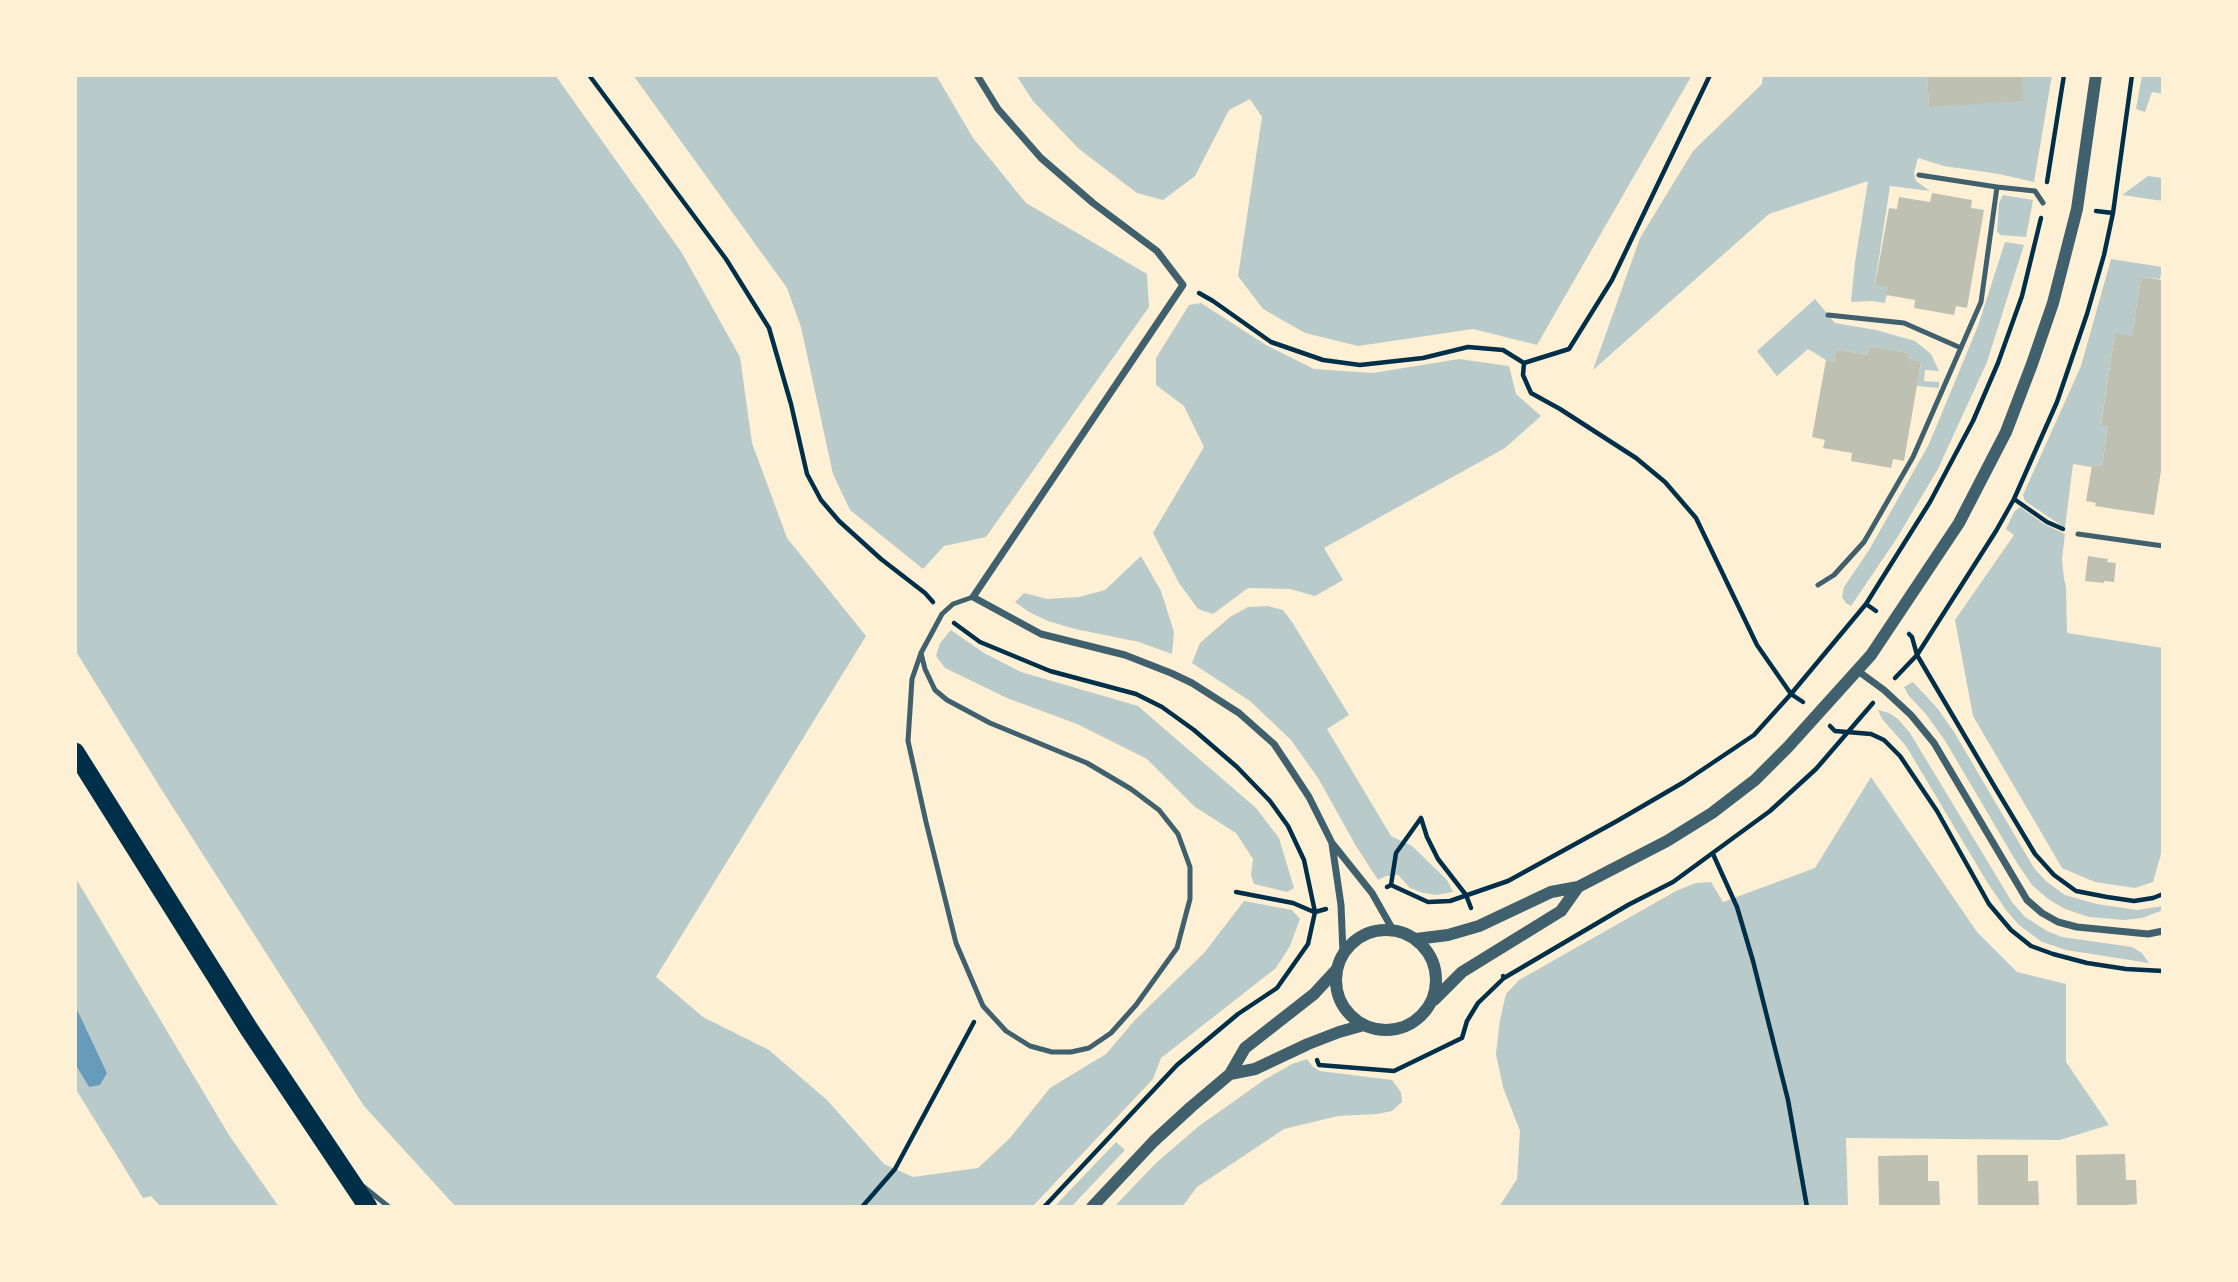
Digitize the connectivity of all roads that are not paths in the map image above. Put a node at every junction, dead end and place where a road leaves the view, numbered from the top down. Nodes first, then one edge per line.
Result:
1 (976, 75) edge
2 (2096, 75) edge
3 (1919, 175) dead end
4 (1997, 187) junction
5 (2043, 202) road end
6 (1828, 315) dead end
7 (1961, 348) junction
8 (2078, 534) road end
9 (2163, 546) edge
10 (1818, 584) dead end
11 (973, 597) junction
12 (921, 653) junction
13 (1858, 671) junction
14 (75, 752) edge
15 (1332, 843) junction
16 (1577, 887) junction
17 (1393, 930) junction
18 (2163, 931) edge
19 (1416, 939) junction
20 (1343, 953) junction
21 (1337, 968) junction
22 (1433, 1001) junction
23 (1364, 1025) junction
24 (1230, 1074) junction
25 (343, 1170) junction
26 (368, 1207) edge
27 (389, 1207) edge
28 (1092, 1207) edge

1 - 11 street
2 - 13 street
3 - 4 lane
4 - 5 lane
4 - 7 lane
6 - 7 lane
7 - 10 lane
8 - 9 lane
11 - 12 lane
11 - 15 street
12 - 12 lane
13 - 16 street
13 - 18 street
14 - 25 highway
15 - 17 street
15 - 20 street
16 - 19 street
16 - 22 street
17 - 19 street
17 - 20 street
19 - 22 street
20 - 21 street
21 - 23 street
21 - 24 street
22 - 23 street
23 - 24 street
24 - 28 street
25 - 26 highway
25 - 27 lane

